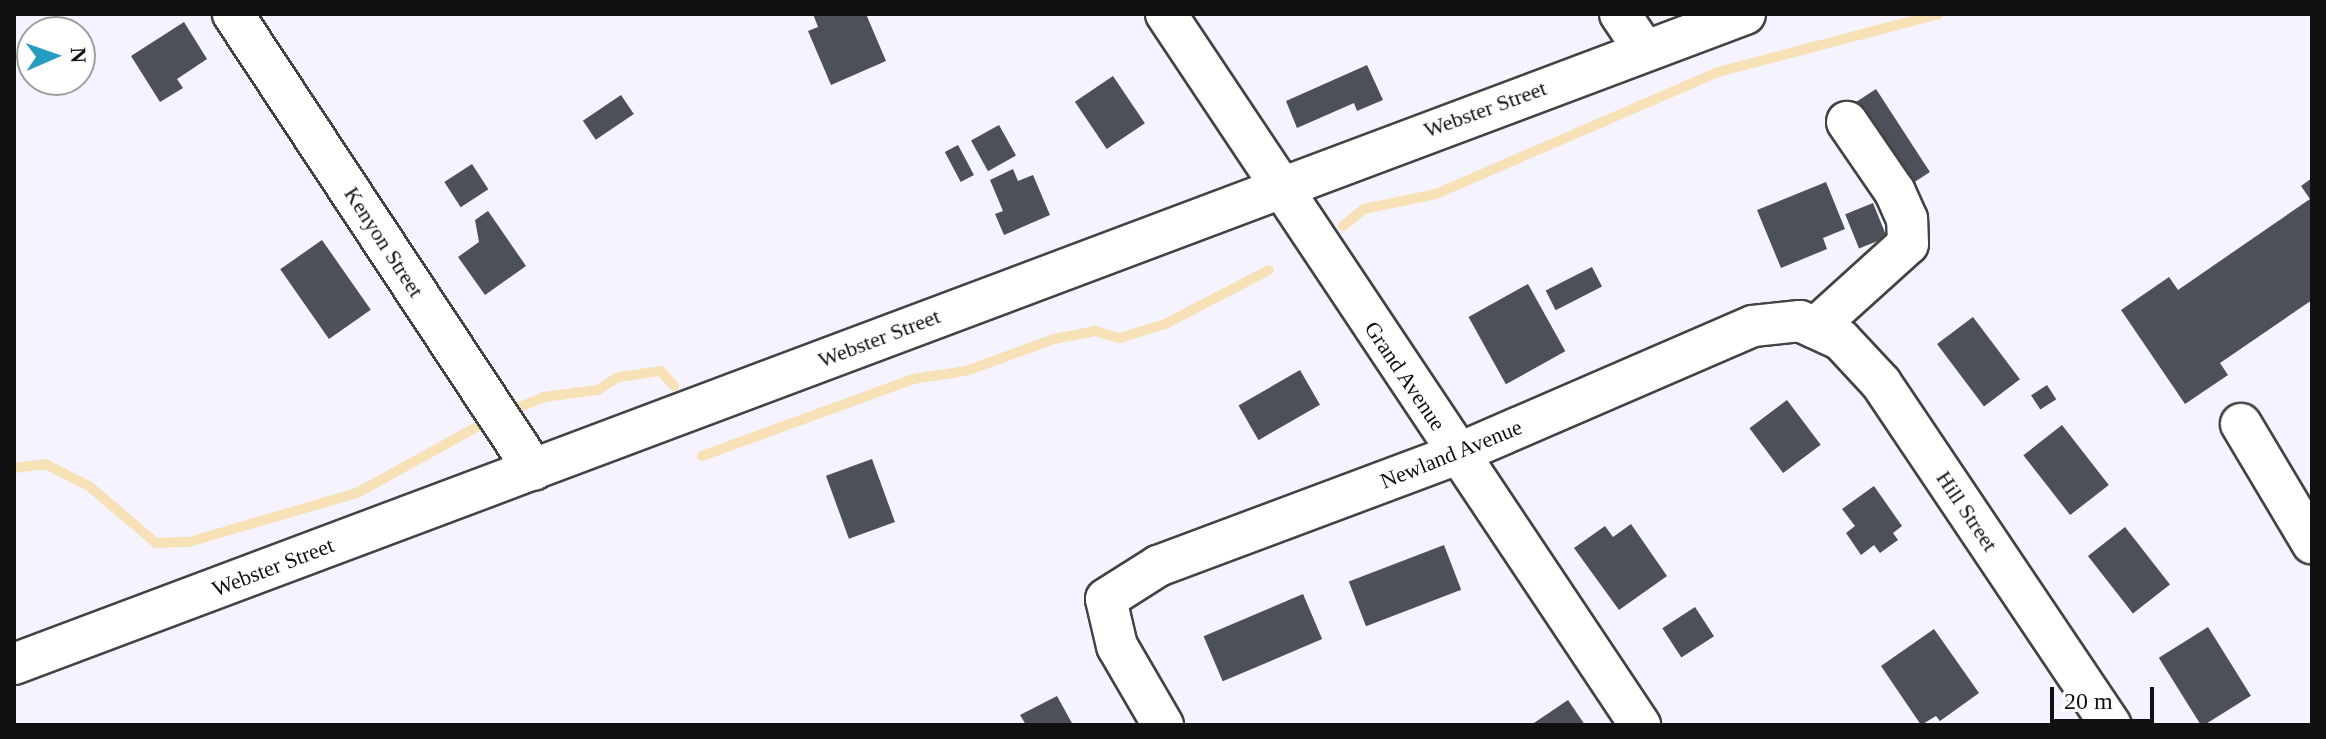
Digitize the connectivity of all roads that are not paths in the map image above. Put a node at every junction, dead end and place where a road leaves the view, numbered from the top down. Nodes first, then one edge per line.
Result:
1 (233, 14) edge
2 (1166, 14) edge
3 (1620, 14) edge
4 (1745, 14) edge
5 (1644, 50) junction
6 (1847, 122) dead end
7 (1278, 186) junction
8 (1808, 325) junction
9 (2241, 424) dead end
10 (1457, 454) junction
11 (534, 470) junction
12 (2312, 543) edge
13 (14, 664) edge
14 (1163, 725) edge
15 (1640, 725) edge
16 (2111, 725) edge

1 - 11 street, Kenyon Street
2 - 7 street, Grand Avenue
3 - 5 street
4 - 5 street, Webster Street
5 - 7 street, Webster Street
6 - 8 street
7 - 10 street, Grand Avenue
7 - 11 street, Webster Street
8 - 10 street, Newland Avenue
8 - 16 street, Hill Street
9 - 12 street
10 - 14 street, Newland Avenue
10 - 15 street, Grand Avenue
11 - 13 street, Webster Street

